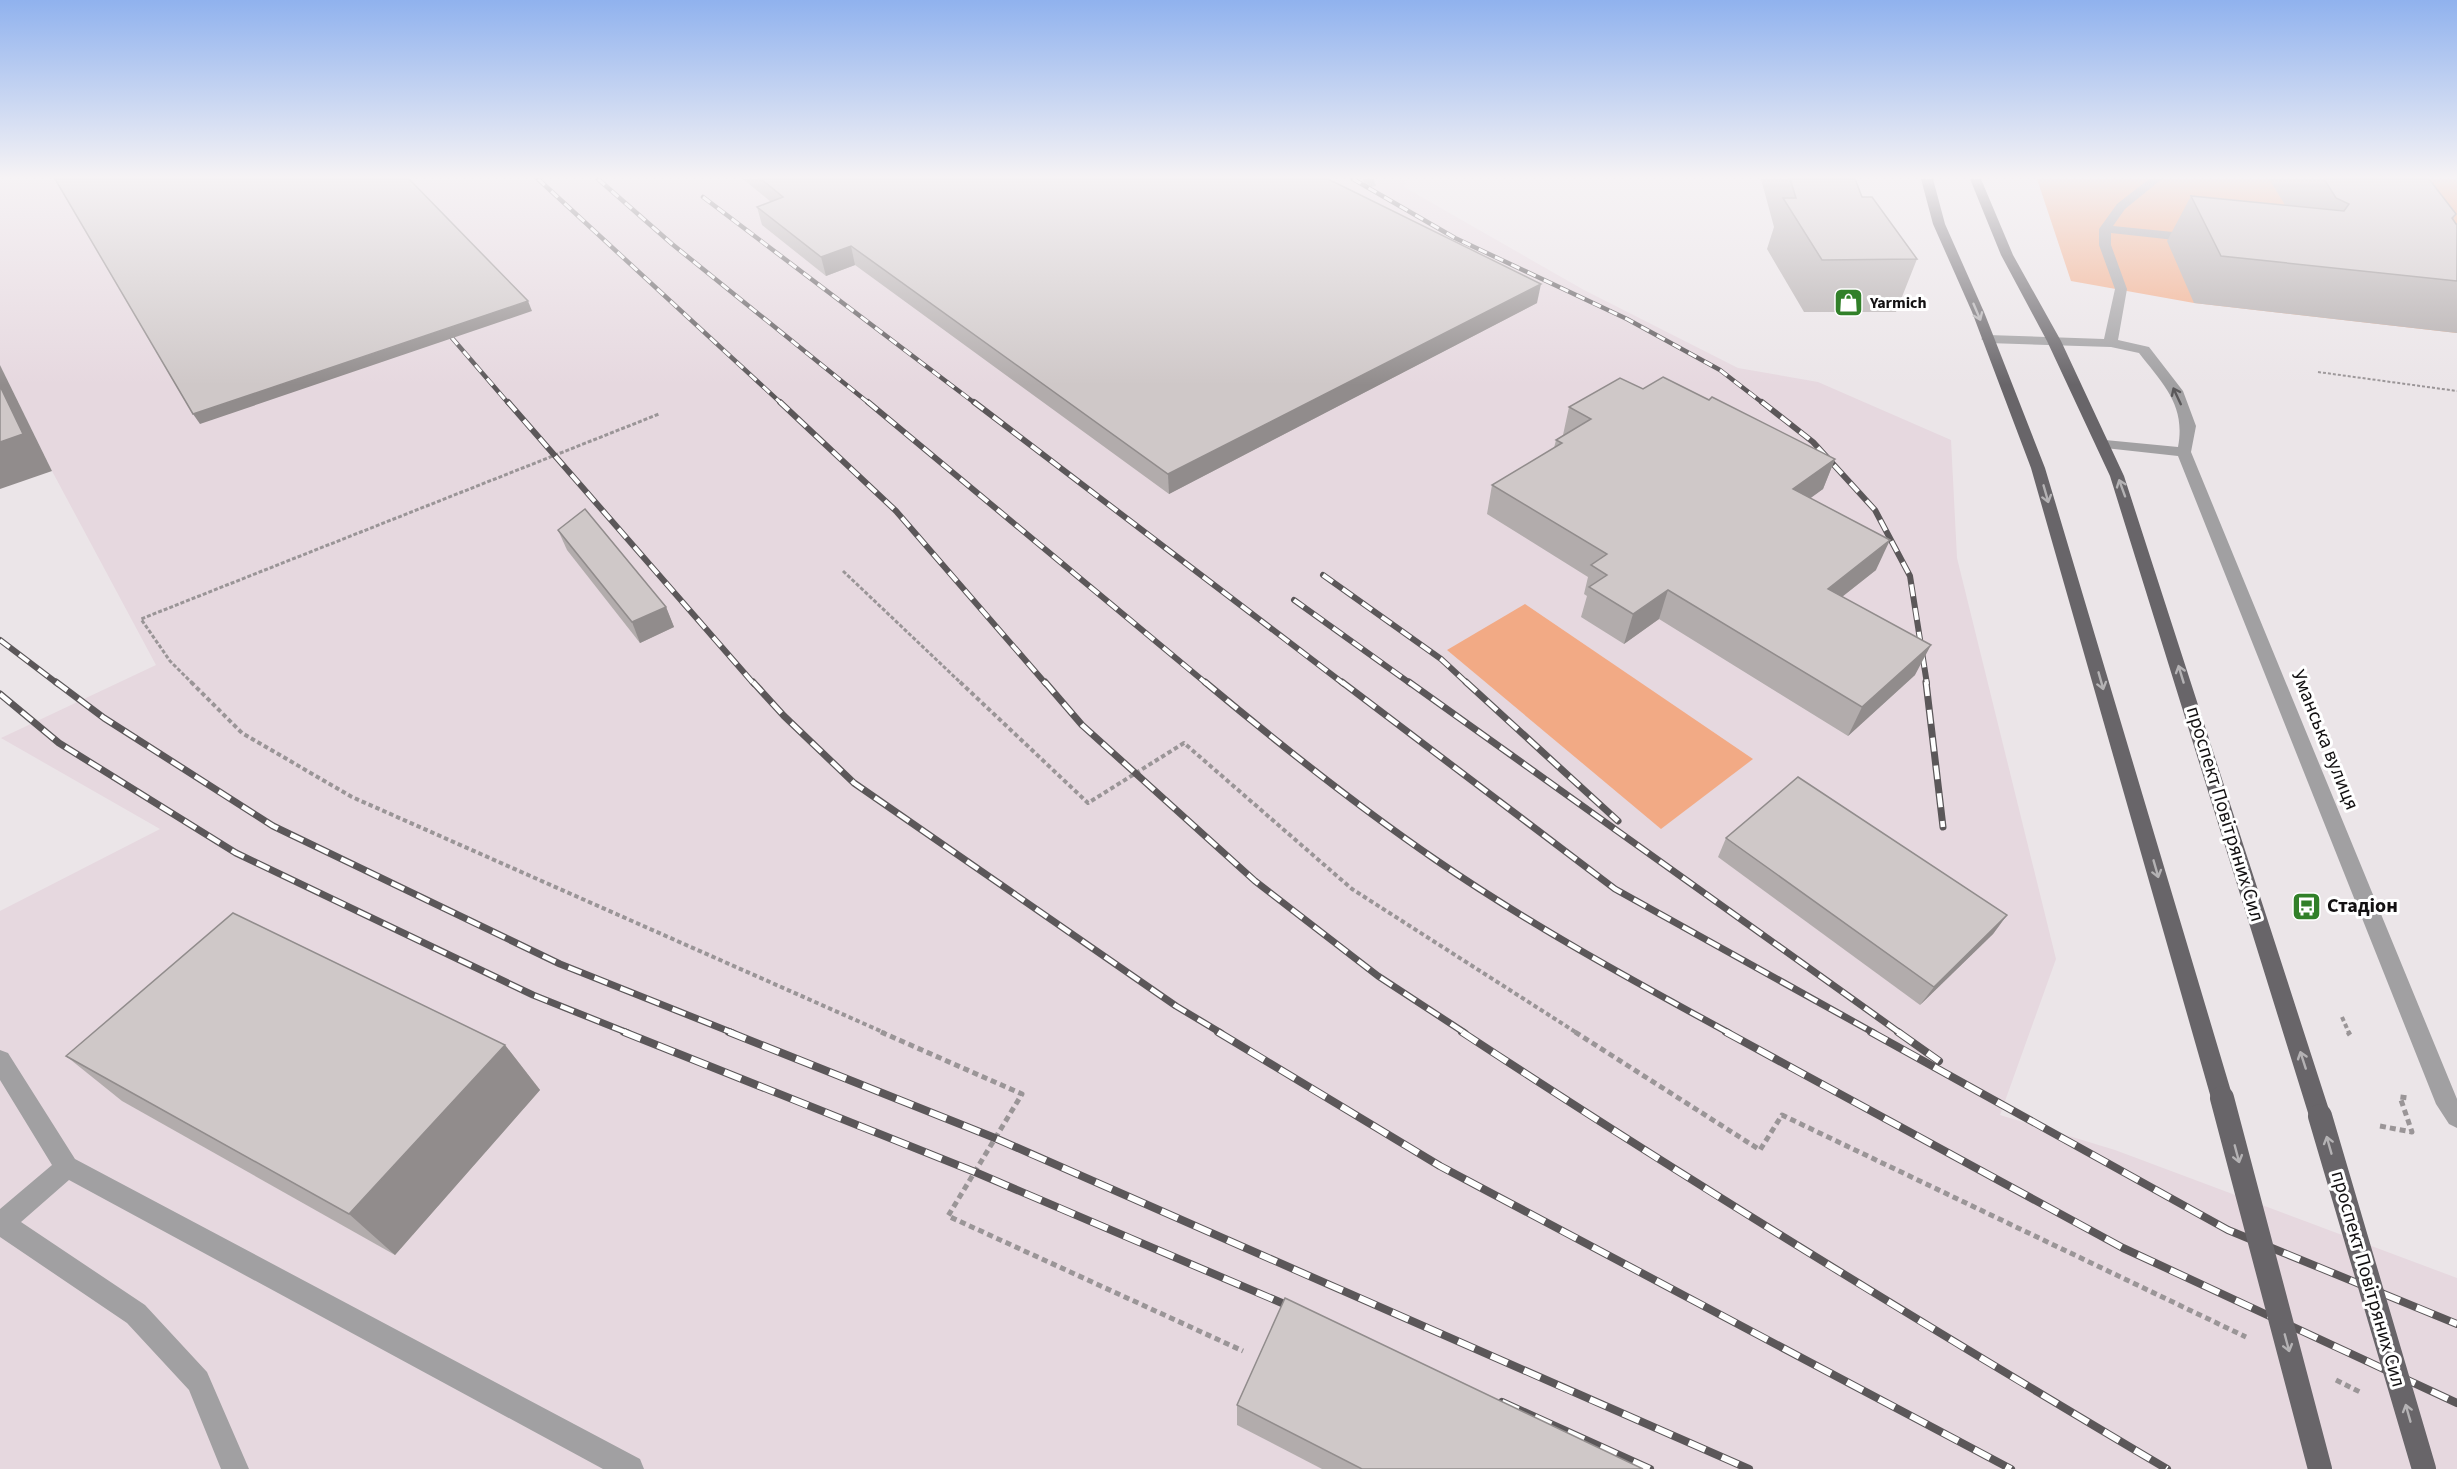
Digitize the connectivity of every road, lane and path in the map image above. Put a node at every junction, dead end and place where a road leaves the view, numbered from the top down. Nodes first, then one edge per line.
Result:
1 (1949, 248) edge
2 (2004, 248) edge
3 (2106, 248) edge
4 (1988, 339) junction
5 (2054, 341) junction
6 (2111, 343) junction
7 (2318, 372) dead end
8 (2457, 391) edge
9 (659, 414) dead end
10 (2104, 444) junction
11 (2184, 452) junction
12 (843, 571) dead end
13 (2342, 1017) dead end
14 (2350, 1035) dead end
15 (0, 1060) edge
16 (2457, 1117) edge
17 (67, 1167) junction
18 (1, 1224) edge
19 (2256, 1342) dead end
20 (1243, 1352) dead end
21 (2330, 1378) dead end
22 (2373, 1398) dead end
23 (235, 1469) edge
24 (630, 1469) edge
25 (2320, 1469) edge
26 (2424, 1469) edge

1 -> 4 main road
2 - 5 main road, проспект Повітряних Сил
3 - 6 lane
4 - 5 lane
4 -> 25 main road, bridge
5 - 6 lane
5 - 10 main road, проспект Повітряних Сил
11 -> 6 lane
7 - 8 path
9 - 20 path
10 - 11 lane
26 -> 10 main road, проспект Повітряних Сил, bridge
11 - 16 lane, Уманська вулиця
12 - 19 path
13 - 14 path
15 - 17 lane
17 - 18 lane
17 - 24 lane
18 - 23 lane
21 - 22 path

